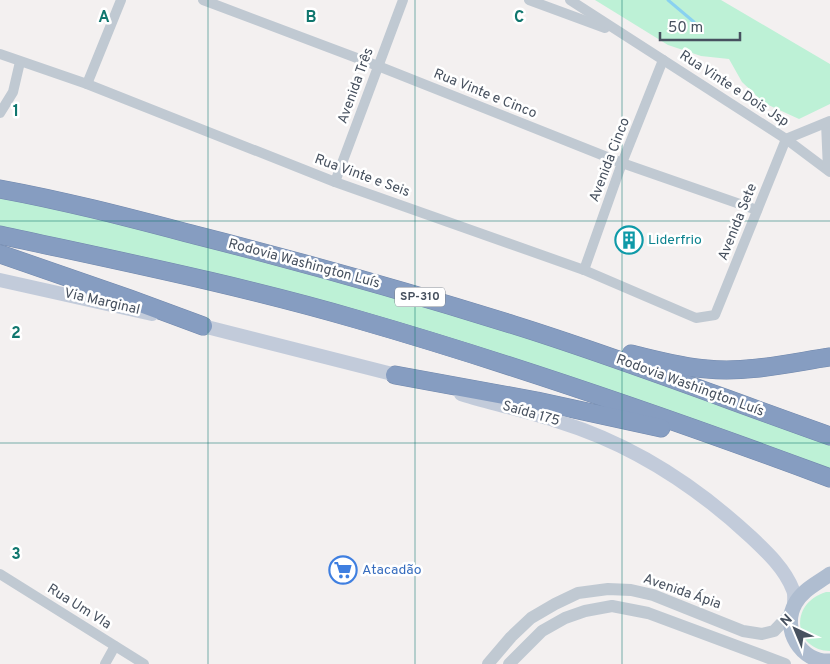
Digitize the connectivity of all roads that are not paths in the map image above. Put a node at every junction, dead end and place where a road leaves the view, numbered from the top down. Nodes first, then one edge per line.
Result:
1 (121, 0) edge
2 (203, 0) edge
3 (403, 0) edge
4 (529, 0) edge
5 (570, 0) edge
6 (625, 36) junction
7 (0, 54) edge
8 (663, 60) junction
9 (20, 62) junction
10 (378, 66) junction
11 (87, 84) junction
12 (0, 113) edge
13 (828, 122) edge
14 (786, 139) junction
15 (622, 163) junction
16 (829, 171) edge
17 (335, 182) junction
18 (0, 189) edge
19 (757, 210) junction
20 (0, 234) edge
21 (0, 254) edge
22 (584, 270) junction
23 (0, 280) edge
24 (714, 315) joint
25 (514, 325) junction
26 (203, 326) junction
27 (830, 357) edge
28 (395, 375) junction
29 (830, 436) edge
30 (740, 445) junction
31 (830, 478) edge
32 (0, 574) edge
33 (830, 574) edge
34 (830, 583) edge
35 (809, 588) junction
36 (793, 609) junction
37 (115, 646) junction
38 (826, 662) edge
39 (105, 664) edge
40 (144, 664) edge
41 (488, 664) edge
42 (509, 664) edge
43 (786, 664) edge

1 - 11 street
2 - 10 street, Rua Vinte e Cinco
3 - 10 street, Avenida Três
4 - 6 street
5 - 6 street, Rua Vinte e Dois Jsp
6 - 8 street, Rua Vinte e Dois Jsp
7 - 9 street, Rua Vinte e Seis
8 - 14 street, Rua Vinte e Dois Jsp
8 - 15 street, Avenida Cinco
9 - 11 street, Rua Vinte e Seis
9 - 12 street
10 - 15 street, Rua Vinte e Cinco
10 - 17 street, Avenida Três
11 - 17 street, Rua Vinte e Seis
13 - 14 street
13 - 16 street
14 - 16 street, Rua Vinte e Dois Jsp
14 - 19 street, Avenida Sete
15 - 19 street, Rua Vinte e Cinco
15 - 22 street, Avenida Cinco
17 - 22 street, Rua Vinte e Seis
18 - 25 highway, Rodovia Washington Luís / SP-310
19 - 24 street, Avenida Sete
20 - 30 highway
21 - 26 highway
22 - 24 street, Rua Vinte e Seis
23 - 26 main road, Via Marginal
25 - 27 highway
25 - 29 highway, Rodovia Washington Luís / SP-310
26 - 28 main road, Saída 175
28 - 30 highway
28 - 36 main road, Saída 175
30 - 31 highway
32 - 37 street, Rua Um Vla
33 - 35 main road
34 - 35 main road
35 - 36 main road
36 - 38 main road
36 - 41 street, Avenida Ápia
37 - 39 street
37 - 40 street, Rua Um Vla
42 - 43 street

